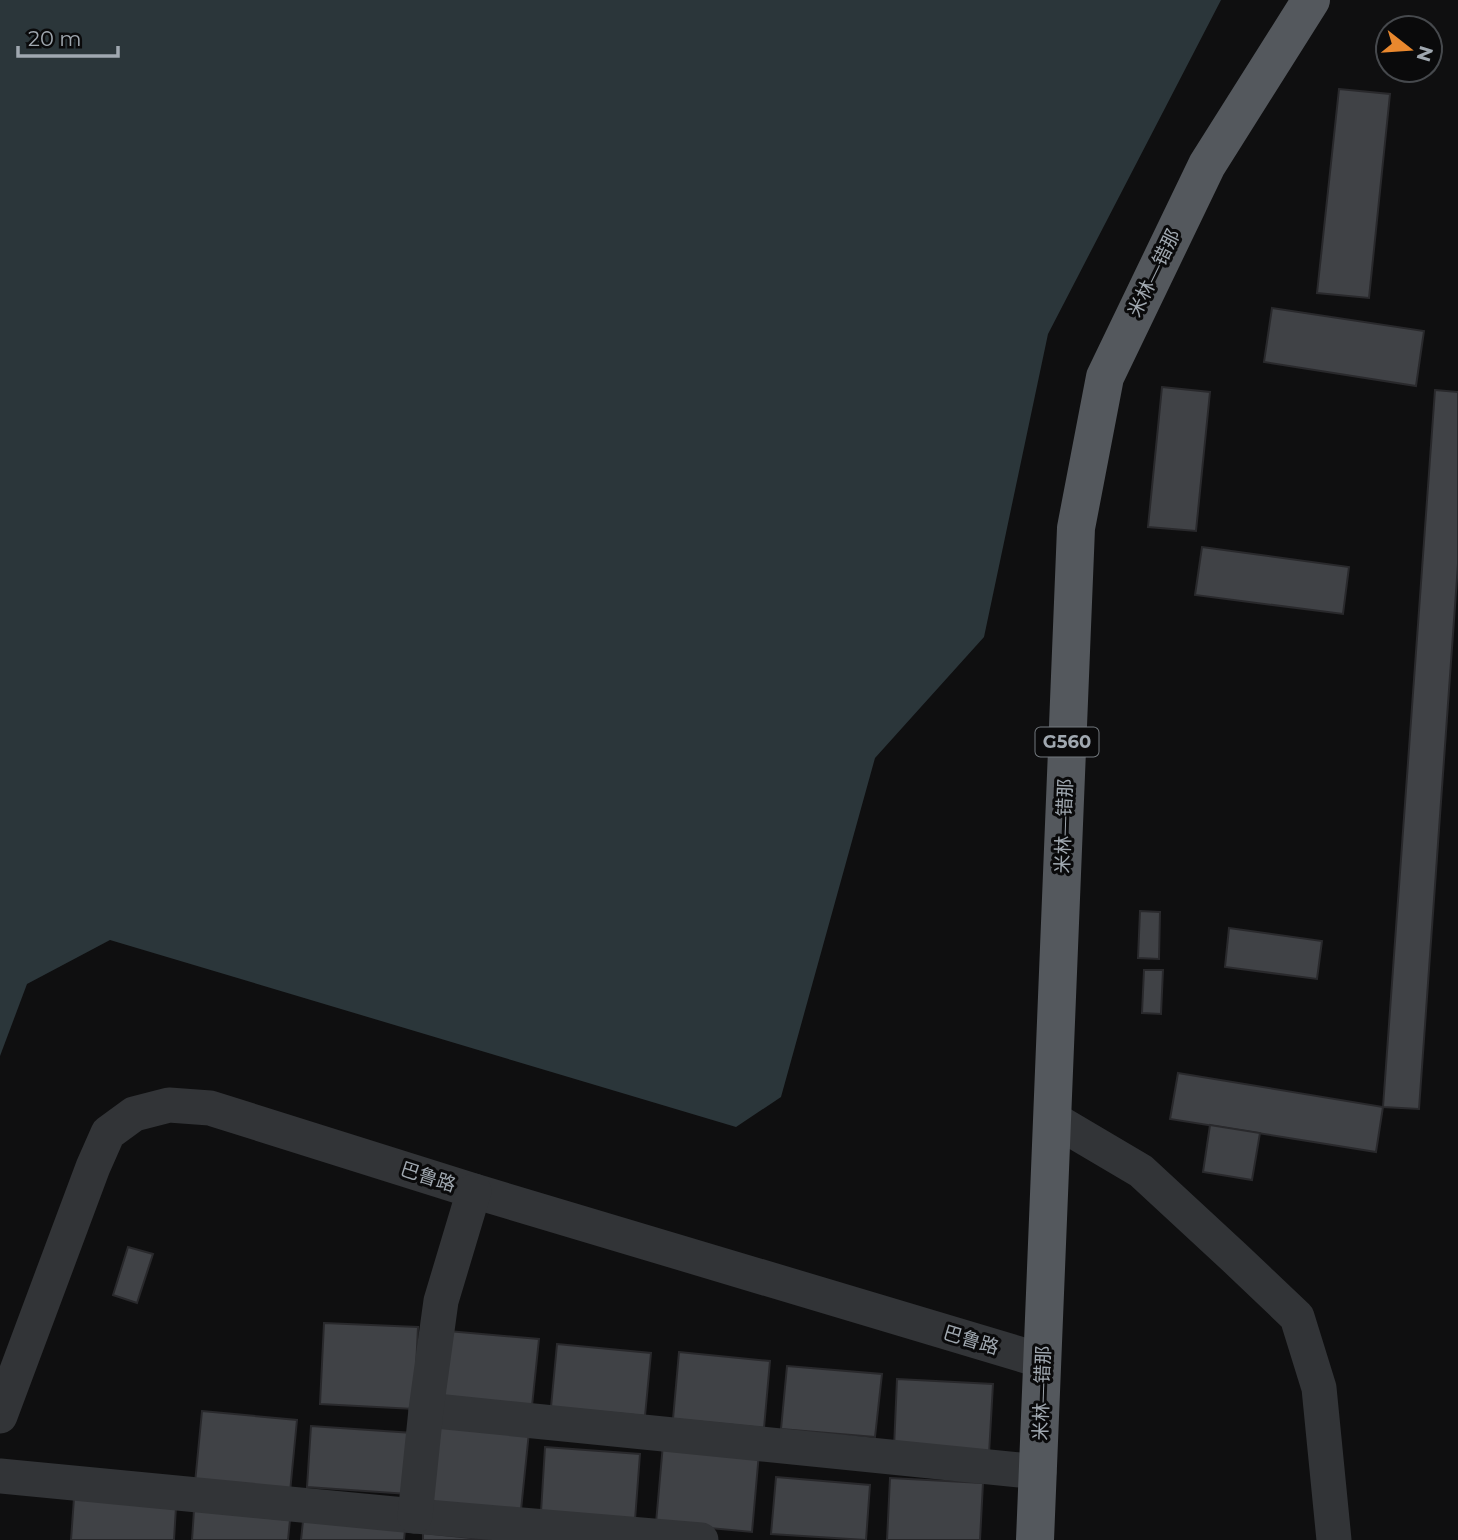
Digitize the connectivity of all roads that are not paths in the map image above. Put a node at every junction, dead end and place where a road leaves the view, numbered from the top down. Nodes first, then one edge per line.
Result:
1 (1311, 0) edge
2 (1053, 1119) junction
3 (474, 1191) junction
4 (1042, 1361) junction
5 (426, 1410) junction
6 (0, 1416) edge
7 (1039, 1472) junction
8 (0, 1476) edge
9 (415, 1516) junction
10 (701, 1540) edge
11 (1035, 1540) edge
12 (1334, 1540) edge

1 - 2 highway, 米林—错那 / G560
2 - 4 highway, 米林—错那 / G560
2 - 12 street
3 - 4 street, 巴鲁路
3 - 5 street
3 - 6 street, 巴鲁路
4 - 7 highway, 米林—错那 / G560
5 - 7 street
5 - 9 street
7 - 11 highway, 米林—错那 / G560
8 - 9 street
9 - 10 street

